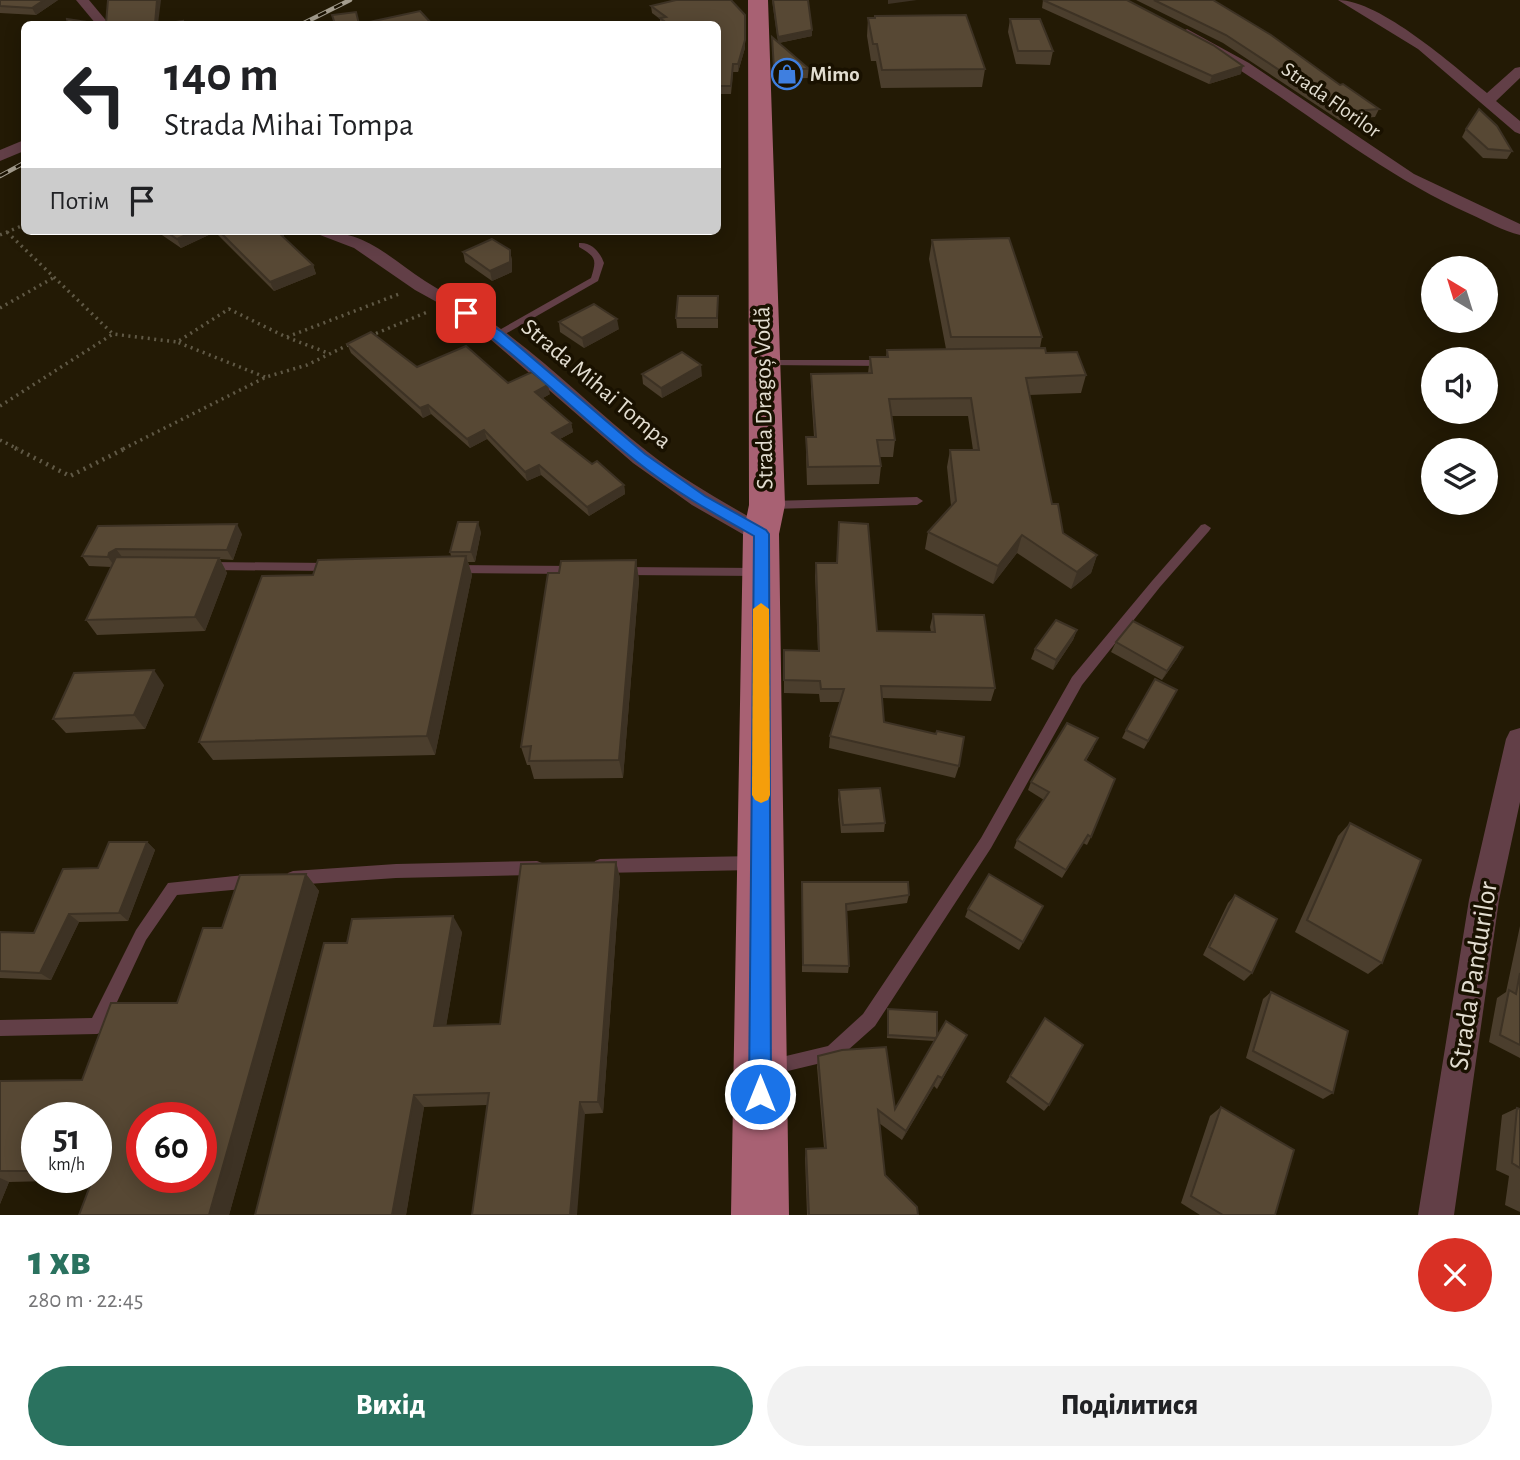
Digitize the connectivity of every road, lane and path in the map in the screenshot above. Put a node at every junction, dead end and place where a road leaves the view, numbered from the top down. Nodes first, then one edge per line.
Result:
1 (82, 0) edge
2 (758, 0) edge
3 (1344, 0) edge
4 (100, 21) edge
5 (1169, 24) edge
6 (1520, 71) edge
7 (1488, 100) junction
8 (1520, 129) edge
9 (21, 146) edge
10 (0, 156) edge
11 (21, 226) edge
12 (1520, 230) edge
13 (7, 232) junction
14 (0, 235) edge
15 (336, 235) edge
16 (582, 245) dead end
17 (53, 278) junction
18 (421, 286) junction
19 (451, 302) junction
20 (0, 308) edge
21 (113, 334) junction
22 (497, 335) junction
23 (286, 337) junction
24 (365, 338) edge
25 (177, 342) junction
26 (353, 343) edge
27 (329, 353) junction
28 (763, 363) junction
29 (899, 363) edge
30 (266, 377) junction
31 (0, 406) edge
32 (0, 440) edge
33 (917, 501) dead end
34 (764, 519) junction
35 (1205, 528) dead end
36 (192, 565) edge
37 (343, 567) edge
38 (439, 569) edge
39 (590, 570) edge
40 (603, 570) edge
41 (761, 572) junction
42 (1520, 739) edge
43 (761, 863) junction
44 (558, 867) edge
45 (585, 867) edge
46 (0, 1028) edge
47 (760, 1069) junction
48 (760, 1215) edge
49 (1436, 1215) edge

1 - 4 street
2 - 28 main road, Strada Dragoș Vodă
3 - 7 street
5 - 12 street, Strada Florilor
6 - 7 street
7 - 8 street
9 - 10 street
11 - 13 path
13 - 14 path
13 - 17 path
15 - 18 street, Strada Mihai Tompa
16 - 22 lane
17 - 20 path
17 - 21 path
18 - 19 street, Strada Mihai Tompa
18 - 23 path
19 - 22 street, Strada Mihai Tompa
19 - 24 path
21 - 25 path
21 - 31 path
22 - 34 street, Strada Mihai Tompa
23 - 25 path
23 - 27 path
25 - 30 path
26 - 27 path
27 - 30 path
28 - 29 lane
28 - 34 main road, Strada Dragoș Vodă
30 - 32 path
33 - 34 lane
34 - 41 main road, Strada Dragoș Vodă
35 - 47 lane
36 - 37 lane
38 - 39 lane
40 - 41 lane
41 - 43 main road, Strada Dragoș Vodă
42 - 49 street, Strada Pandurilor
43 - 45 lane
43 - 47 main road, Strada Dragoș Vodă
44 - 46 lane
47 - 48 main road, Strada Dragoș Vodă

